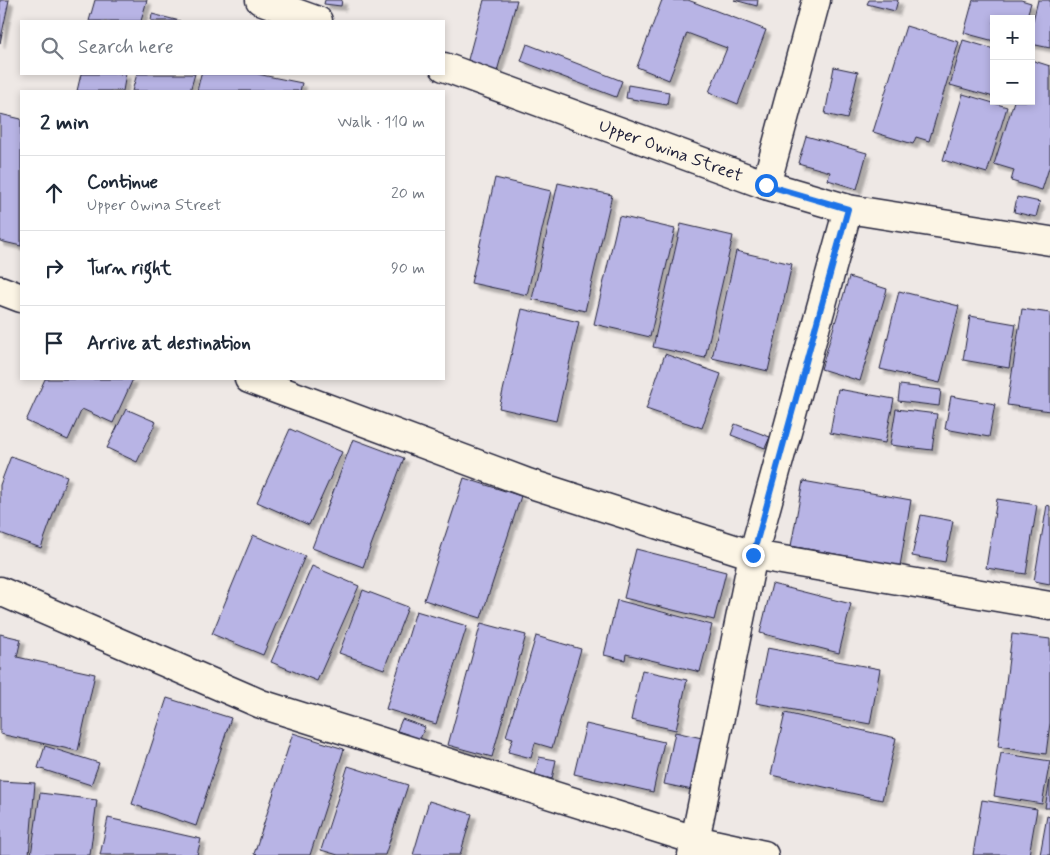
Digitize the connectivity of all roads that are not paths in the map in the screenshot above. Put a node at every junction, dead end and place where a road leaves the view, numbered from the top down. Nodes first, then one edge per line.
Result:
1 (260, 0) edge
2 (816, 0) edge
3 (309, 12) edge
4 (445, 67) edge
5 (766, 185) junction
6 (848, 209) junction
7 (1050, 241) edge
8 (0, 290) edge
9 (20, 298) edge
10 (252, 380) edge
11 (753, 555) junction
12 (0, 591) edge
13 (1050, 606) edge
14 (694, 848) edge
15 (764, 855) edge

1 - 3 street
2 - 5 street
4 - 5 street, Upper Owina Street
5 - 6 street, Upper Owina Street
6 - 7 street, Upper Owina Street
6 - 11 street
8 - 9 street
10 - 11 street
11 - 13 street
11 - 14 street
12 - 14 street
14 - 15 street

